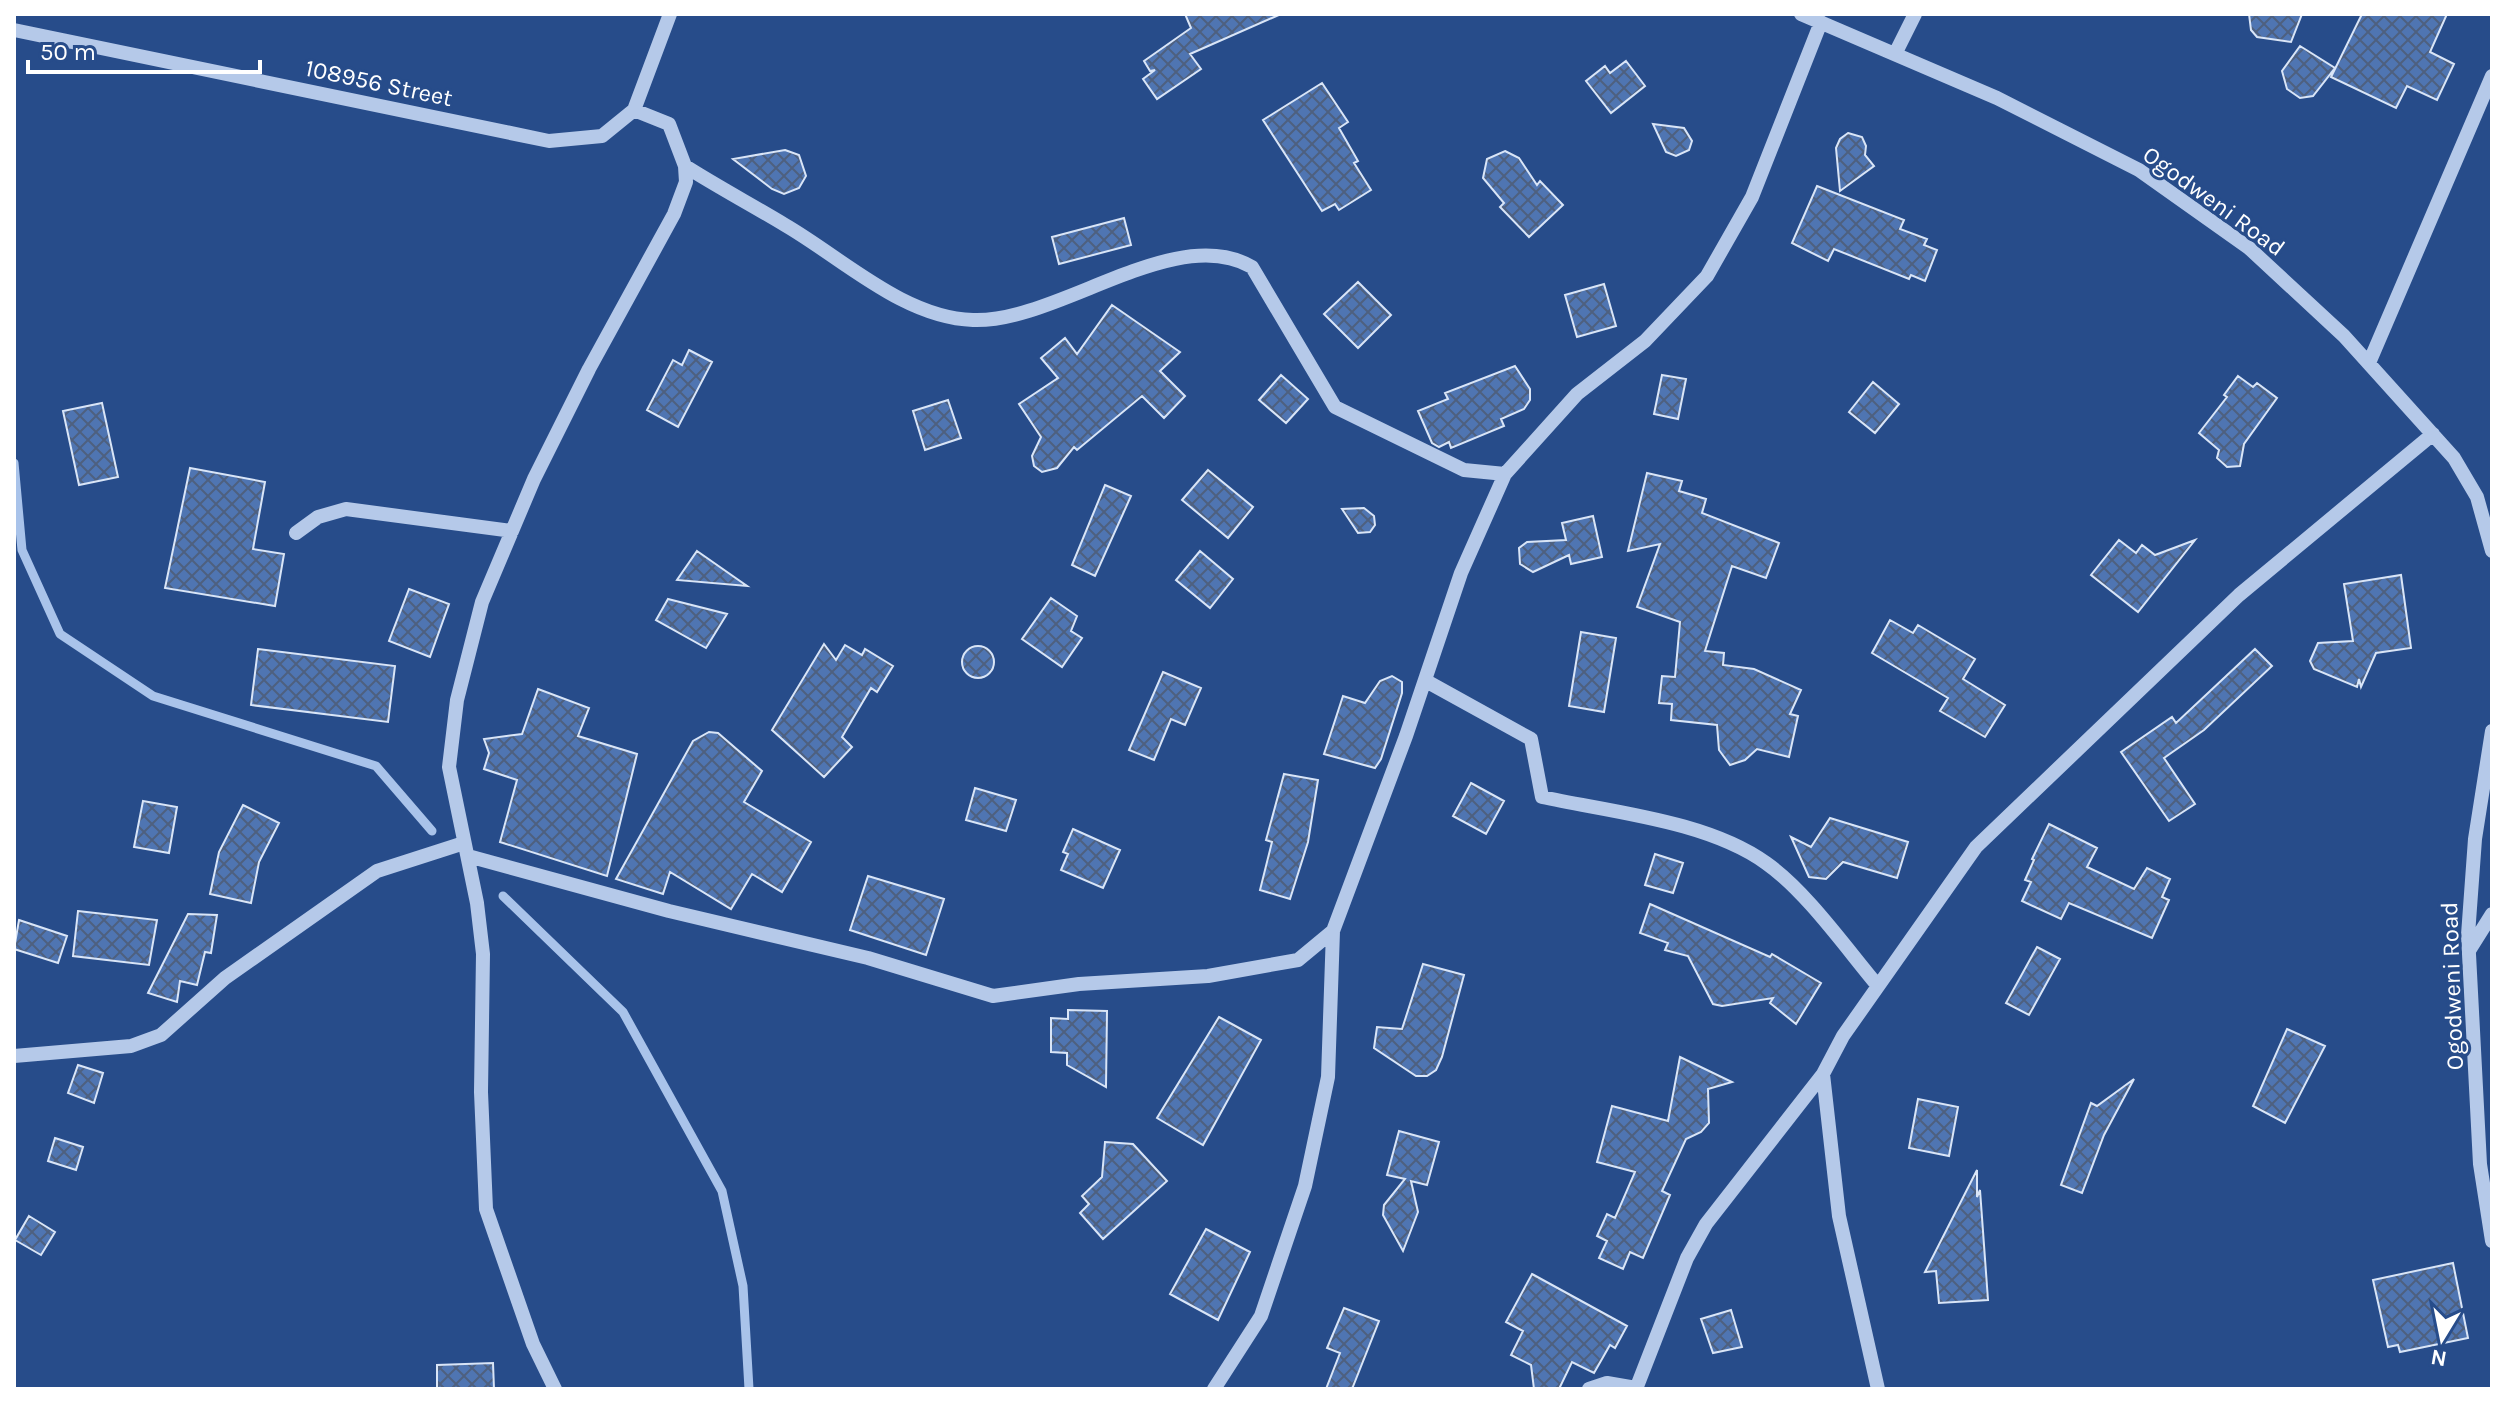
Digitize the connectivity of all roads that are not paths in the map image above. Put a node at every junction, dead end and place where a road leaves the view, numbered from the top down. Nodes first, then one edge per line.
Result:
1 (670, 14) edge
2 (1801, 14) edge
3 (1915, 14) edge
4 (1821, 22) junction
5 (14, 30) edge
6 (1895, 54) junction
7 (2492, 76) edge
8 (634, 110) junction
9 (685, 166) junction
10 (2369, 363) junction
11 (2433, 434) junction
12 (1505, 474) junction
13 (2488, 521) edge
14 (512, 531) junction
15 (296, 533) dead end
16 (2492, 551) edge
17 (1426, 681) junction
18 (2492, 731) edge
19 (466, 849) junction
20 (2492, 914) edge
21 (1333, 931) junction
22 (2469, 950) junction
23 (1878, 986) junction
24 (14, 1056) edge
25 (1823, 1074) junction
26 (2492, 1241) edge
27 (1636, 1388) edge
28 (555, 1389) edge
29 (1214, 1389) edge
30 (1589, 1389) edge
31 (1878, 1389) edge

1 - 8 street
2 - 4 street, Ogodweni Road
3 - 6 street
4 - 6 street, Ogodweni Road
4 - 12 street
5 - 8 street, 108956 Street
6 - 10 street, Ogodweni Road
7 - 10 street
8 - 9 street
9 - 12 street
9 - 14 street
10 - 11 street, Ogodweni Road
11 - 13 street, Ogodweni Road
11 - 23 street
12 - 17 street
13 - 16 street, Ogodweni Road
14 - 15 street
14 - 19 street
17 - 21 street
17 - 23 street
18 - 22 street, Ogodweni Road
19 - 21 street
19 - 24 street
19 - 28 street
20 - 22 street
21 - 29 street
22 - 26 street, Ogodweni Road
23 - 25 street
25 - 27 street
25 - 31 street
27 - 30 street

